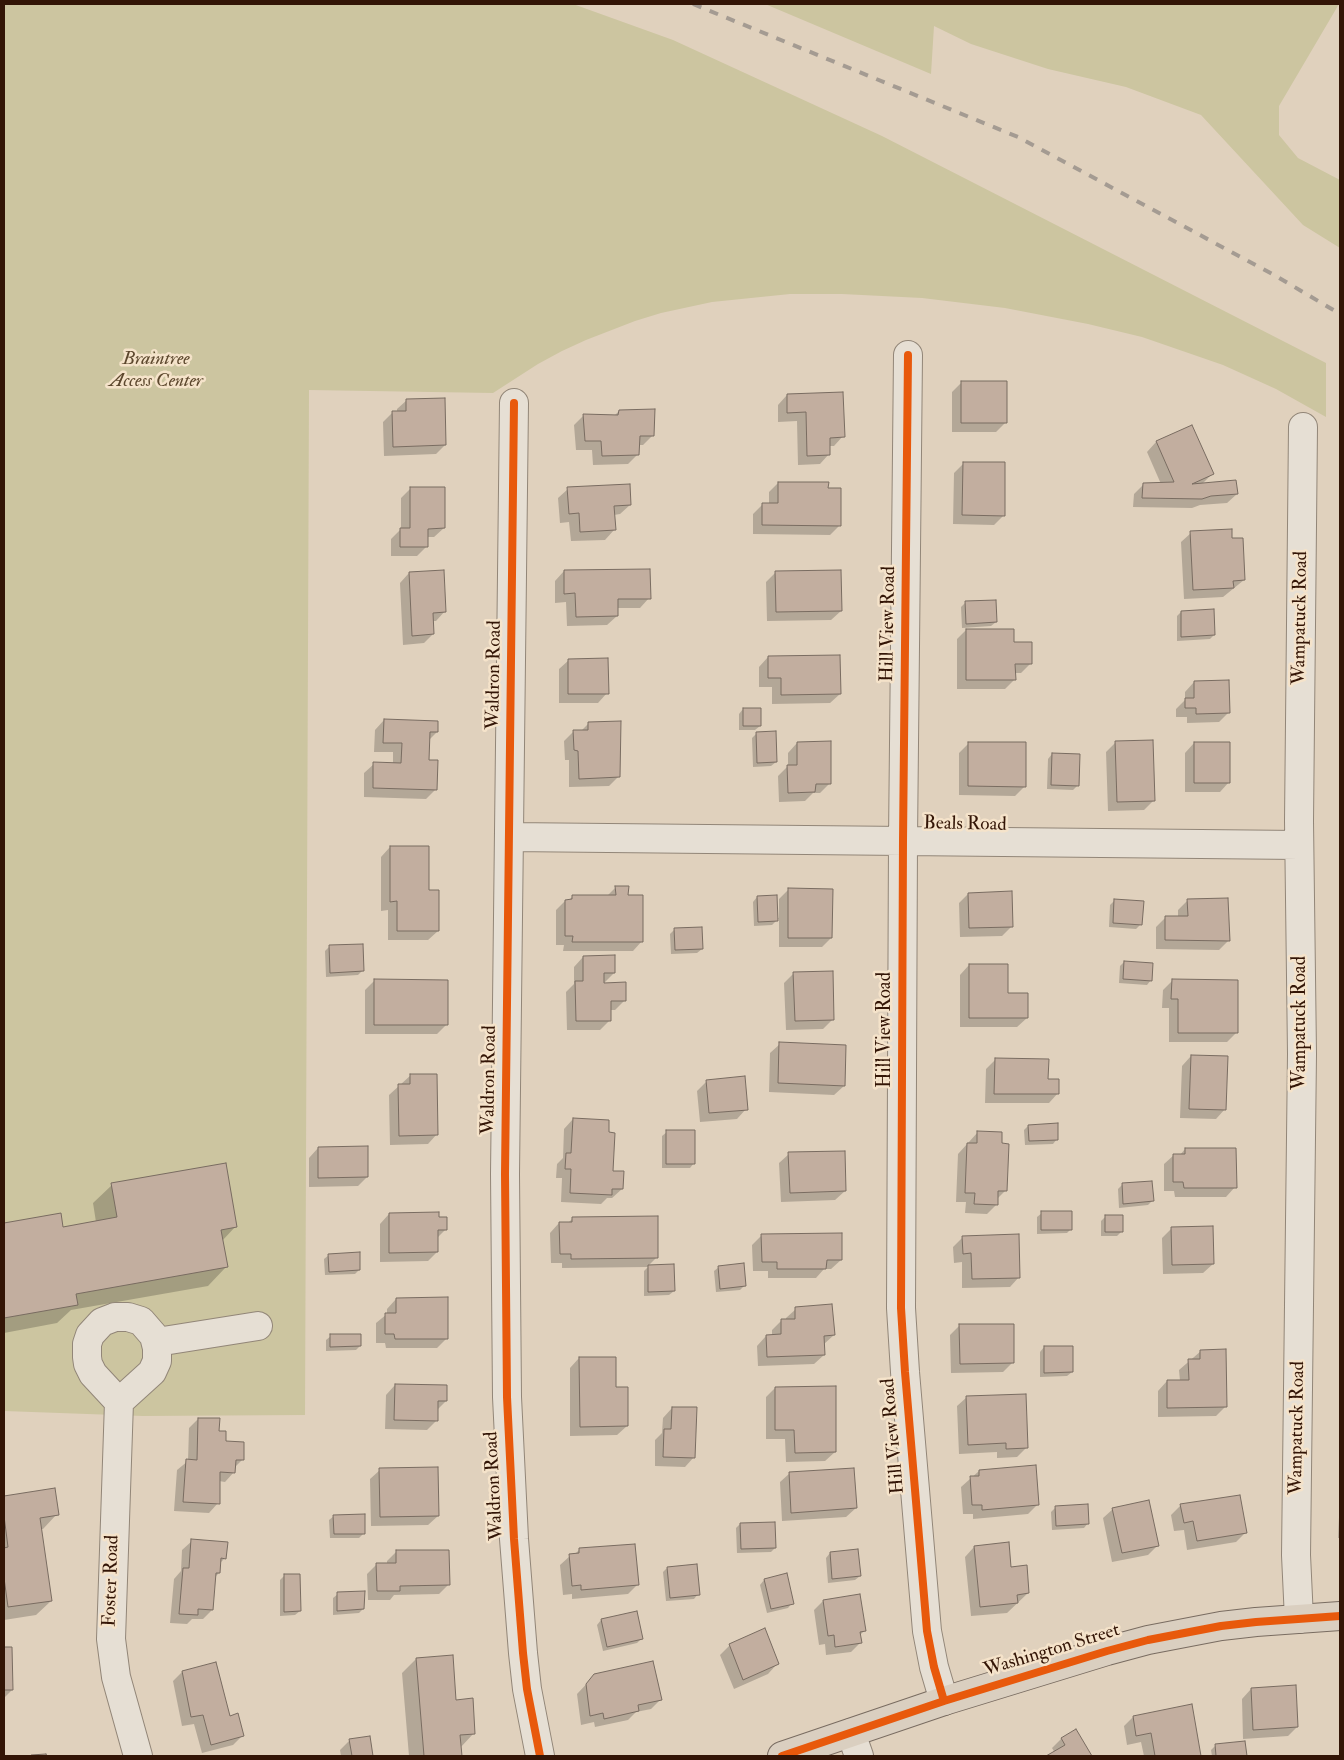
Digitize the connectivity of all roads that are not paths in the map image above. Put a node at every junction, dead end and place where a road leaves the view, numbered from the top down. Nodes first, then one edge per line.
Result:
1 (908, 355) dead end
2 (514, 403) dead end
3 (1303, 427) dead end
4 (510, 837) junction
5 (903, 840) junction
6 (1299, 844) junction
7 (258, 1326) dead end
8 (157, 1342) junction
9 (119, 1402) junction
10 (1340, 1616) edge
11 (1299, 1619) junction
12 (944, 1702) junction
13 (855, 1745) edge
14 (138, 1756) edge
15 (540, 1756) edge
16 (782, 1756) edge

1 - 5 street, Hill View Road
2 - 4 street, Waldron Road
3 - 6 street, Wampatuck Road
4 - 5 street, Beals Road
4 - 15 street, Waldron Road
5 - 6 street, Beals Road
5 - 12 street, Hill View Road
6 - 11 street, Wampatuck Road
7 - 8 street
8 - 9 street
8 - 9 street
9 - 14 street, Foster Road
10 - 11 main road, Washington Street
11 - 12 main road, Washington Street
12 - 13 main road, Washington Street
13 - 16 main road, Washington Street

